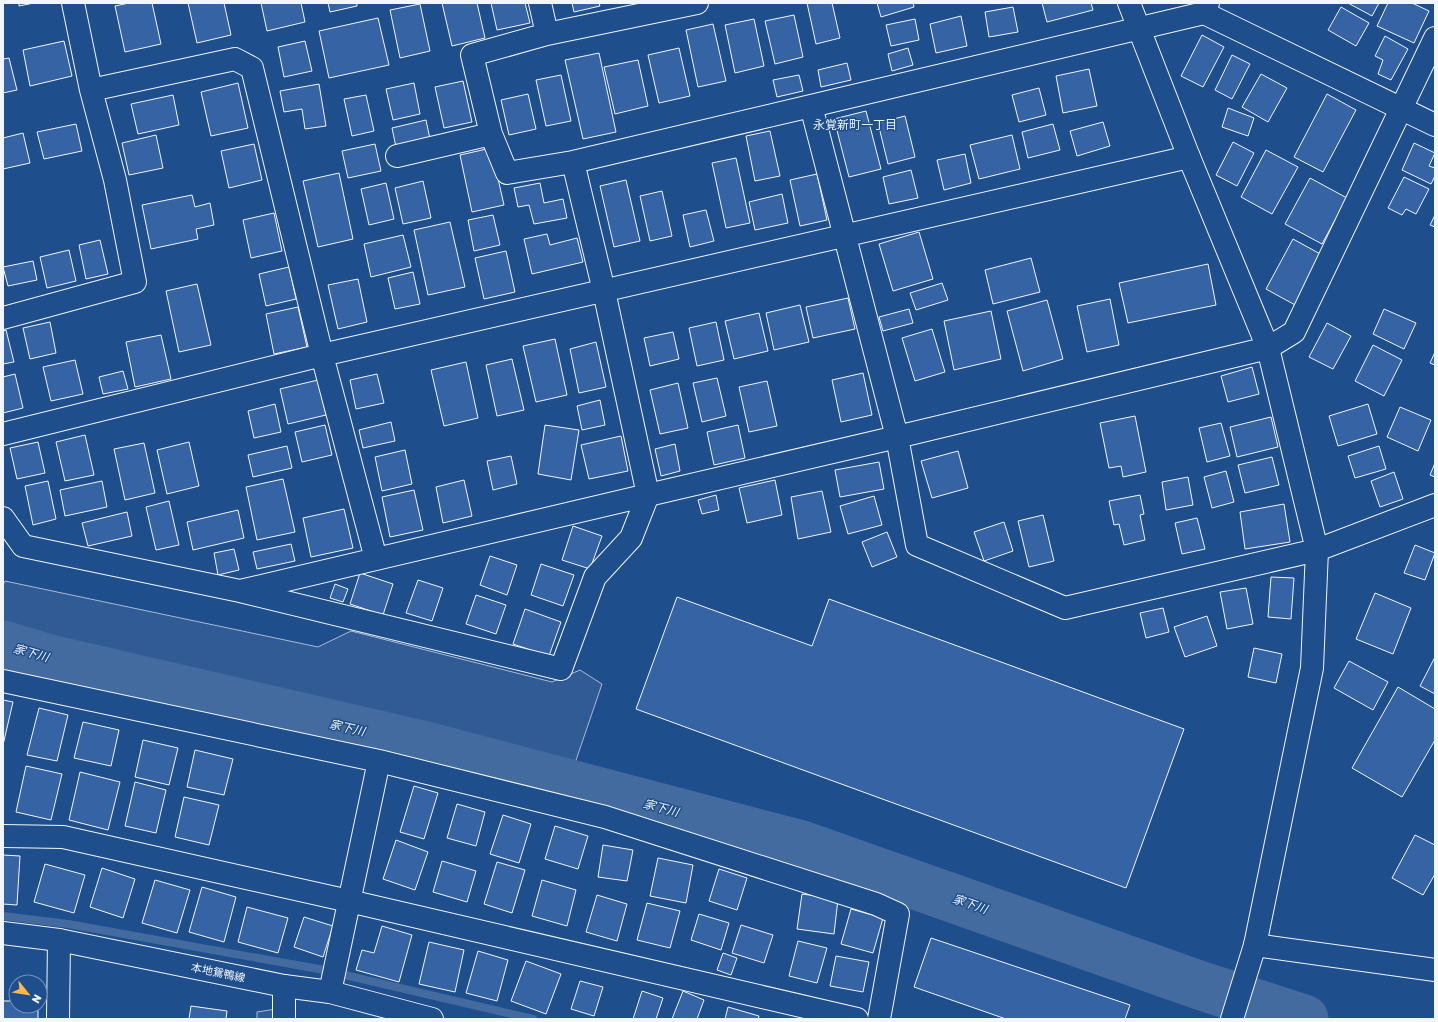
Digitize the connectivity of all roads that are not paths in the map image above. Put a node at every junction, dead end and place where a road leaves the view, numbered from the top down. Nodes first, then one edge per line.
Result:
1 (73, 3) edge
2 (540, 3) edge
3 (697, 3) edge
4 (1129, 3) edge
5 (1206, 8) edge
6 (1138, 27) junction
7 (547, 34) junction
8 (1435, 38) edge
9 (91, 90) junction
10 (811, 106) junction
11 (1401, 108) junction
12 (1435, 125) edge
13 (492, 134) junction
14 (397, 156) dead end
15 (1189, 157) junction
16 (573, 162) junction
17 (844, 235) junction
18 (604, 291) junction
19 (3, 318) edge
20 (1268, 348) junction
21 (322, 355) junction
22 (3, 434) edge
23 (897, 437) junction
24 (648, 494) junction
25 (1435, 505) edge
26 (3, 518) edge
27 (1317, 550) junction
28 (376, 559) junction
29 (240, 591) junction
30 (3, 682) edge
31 (379, 761) junction
32 (3, 836) edge
33 (349, 901) junction
34 (3, 933) edge
35 (59, 940) junction
36 (1255, 945) junction
37 (1435, 970) edge
38 (284, 986) junction
39 (330, 992) junction
40 (1237, 1018) edge
41 (58, 1019) edge
42 (284, 1019) edge
43 (432, 1019) edge
44 (856, 1019) edge
45 (879, 1019) edge

1 - 9 street
2 - 7 street
3 - 7 street
4 - 6 street
5 - 6 street
5 - 11 street
6 - 10 street
6 - 15 street
7 - 13 street
8 - 11 street
9 - 19 street
9 - 21 street
10 - 16 street
10 - 17 street
11 - 12 street
11 - 20 street
13 - 14 street
13 - 16 street
15 - 17 street
15 - 20 street
16 - 18 street
17 - 18 street
17 - 23 street
18 - 21 street
18 - 24 street
20 - 23 street
20 - 27 street
21 - 22 street
21 - 28 street
23 - 24 street
23 - 27 street
24 - 28 street
24 - 29 street
25 - 27 street
26 - 29 street
27 - 36 street
28 - 29 street
30 - 31 street
31 - 33 street
31 - 45 street
32 - 33 street
33 - 39 street
33 - 44 street
34 - 35 street, 本地鴛鴨線
35 - 38 street, 本地鴛鴨線
35 - 41 street
36 - 37 street
36 - 40 street
38 - 39 street, 本地鴛鴨線
38 - 42 street
39 - 43 street, 本地鴛鴨線

